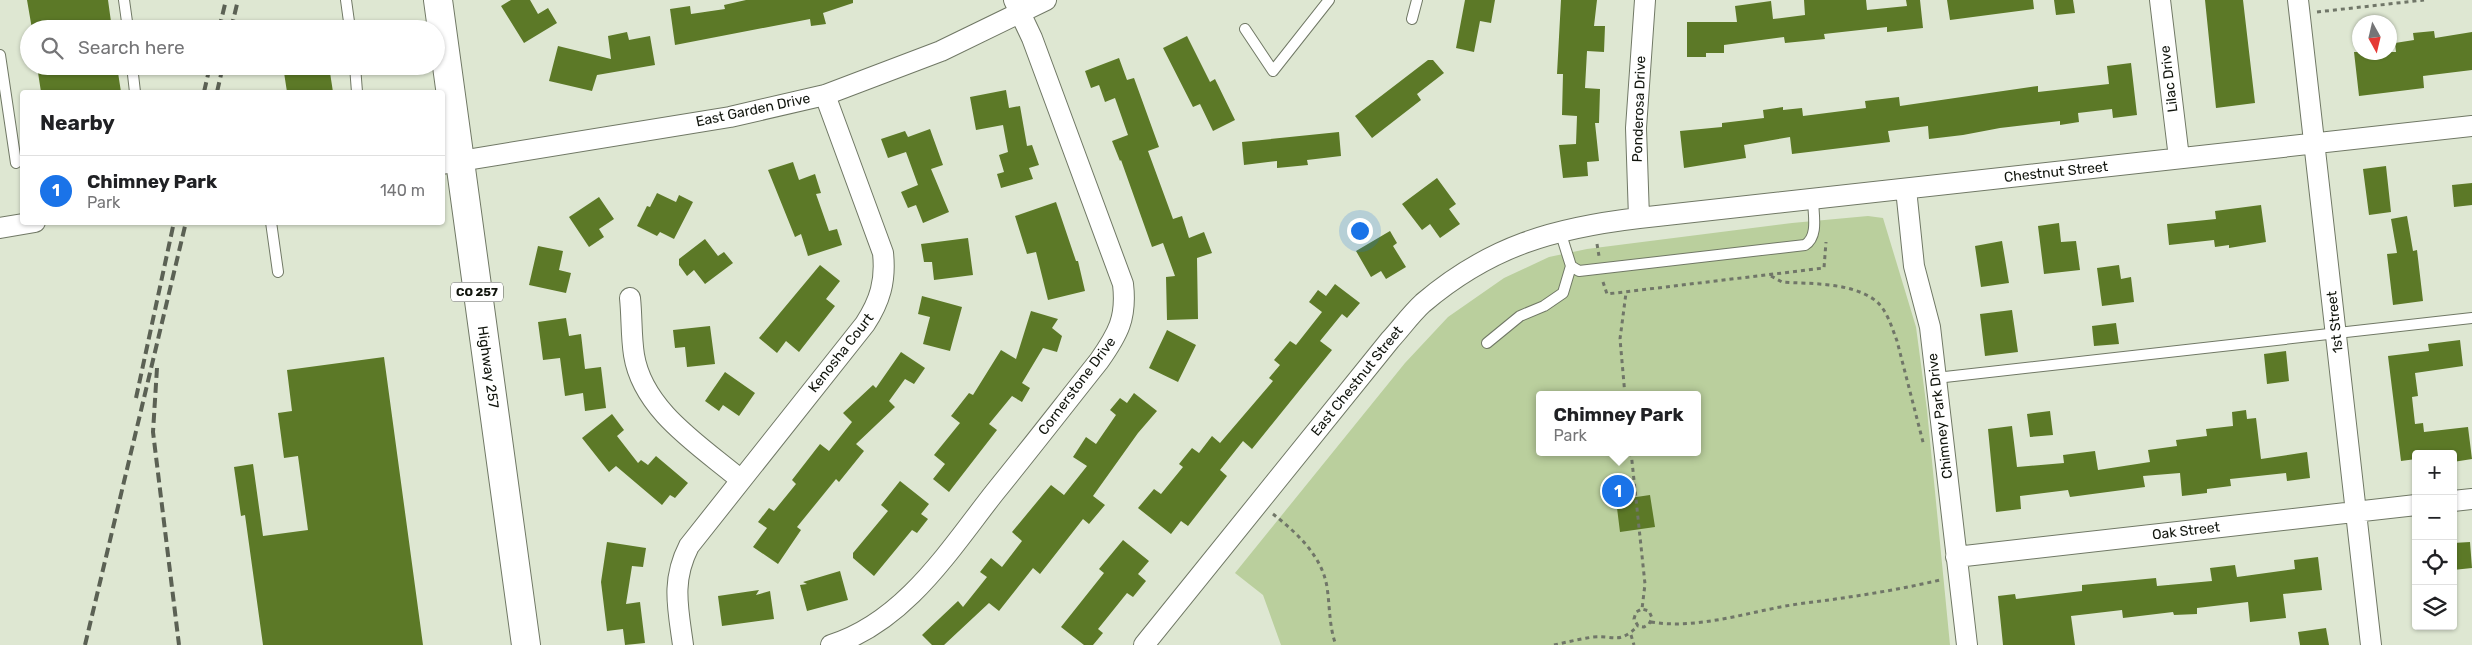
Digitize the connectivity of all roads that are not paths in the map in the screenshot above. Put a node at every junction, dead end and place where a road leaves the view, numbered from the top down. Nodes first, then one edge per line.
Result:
1 (124, 0) edge
2 (346, 0) edge
3 (438, 0) edge
4 (1046, 0) edge
5 (1329, 0) edge
6 (1417, 0) edge
7 (1645, 0) edge
8 (2160, 0) edge
9 (1017, 7) edge
10 (2299, 7) edge
11 (1412, 19) dead end
12 (127, 20) edge
13 (349, 20) edge
14 (440, 20) edge
15 (1245, 28) dead end
16 (0, 55) edge
17 (133, 75) edge
18 (356, 75) edge
19 (444, 75) edge
20 (136, 90) edge
21 (357, 90) edge
22 (825, 95) junction
23 (2472, 126) edge
24 (2315, 143) junction
25 (2179, 158) junction
26 (451, 162) edge
27 (16, 163) dead end
28 (1906, 189) junction
29 (1813, 199) junction
30 (1639, 218) junction
31 (20, 225) edge
32 (271, 225) edge
33 (0, 228) edge
34 (1560, 231) junction
35 (1571, 266) junction
36 (278, 272) dead end
37 (630, 298) dead end
38 (2472, 318) edge
39 (2336, 333) junction
40 (1487, 343) dead end
41 (1936, 378) junction
42 (741, 480) junction
43 (2472, 498) edge
44 (2457, 500) edge
45 (2412, 505) edge
46 (2356, 511) junction
47 (1956, 557) junction
48 (526, 645) edge
49 (683, 645) edge
50 (831, 645) edge
51 (1144, 645) edge
52 (1967, 645) edge
53 (2370, 645) edge

1 - 12 lane
2 - 13 lane
3 - 14 main road, Highway 257 / CO 257
4 - 9 street, East Garden Drive
5 - 15 lane
6 - 11 lane
7 - 30 street, Ponderosa Drive
8 - 25 street, Lilac Drive
9 - 22 street, East Garden Drive
9 - 50 street, Cornerstone Drive
10 - 24 street, 1st Street
16 - 27 lane
17 - 20 lane
18 - 21 lane
19 - 26 main road, Highway 257 / CO 257
22 - 26 street, East Garden Drive
22 - 42 street, Kenosha Court
23 - 24 street, Chestnut Street
24 - 25 street, Chestnut Street
24 - 39 street, 1st Street
25 - 28 street, Chestnut Street
26 - 48 main road, Highway 257 / CO 257
28 - 29 street, Chestnut Street
28 - 41 street, Chimney Park Drive
29 - 30 street, Chestnut Street
29 - 35 lane
30 - 34 street, East Chestnut Street
31 - 33 street
32 - 36 lane
34 - 35 lane
34 - 51 street, East Chestnut Street
35 - 40 lane
37 - 42 street
38 - 39 lane
39 - 41 lane
39 - 46 street, 1st Street
41 - 47 street, Chimney Park Drive
42 - 49 street, Kenosha Court
43 - 44 street
45 - 46 street, Oak Street
46 - 47 street, Oak Street
46 - 53 street, 1st Street
47 - 52 street, Chimney Park Drive

